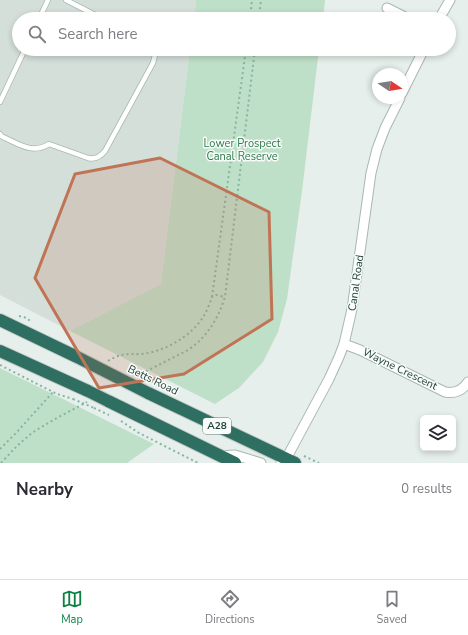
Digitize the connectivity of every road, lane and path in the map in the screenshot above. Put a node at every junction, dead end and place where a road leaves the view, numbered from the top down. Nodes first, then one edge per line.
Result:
1 (48, 0) edge
2 (66, 0) edge
3 (252, 0) edge
4 (262, 0) edge
5 (450, 0) edge
6 (387, 8) dead end
7 (42, 12) edge
8 (89, 12) edge
9 (251, 12) edge
10 (260, 12) edge
11 (395, 12) edge
12 (443, 12) edge
13 (22, 56) edge
14 (155, 56) edge
15 (245, 56) edge
16 (254, 56) edge
17 (420, 56) edge
18 (408, 81) edge
19 (0, 102) edge
20 (397, 104) edge
21 (0, 134) edge
22 (212, 297) junction
23 (225, 297) junction
24 (0, 320) edge
25 (344, 344) junction
26 (0, 351) edge
27 (108, 361) dead end
28 (0, 365) edge
29 (135, 377) dead end
30 (468, 382) edge
31 (53, 392) junction
32 (88, 396) junction
33 (114, 418) dead end
34 (120, 421) dead end
35 (0, 449) edge
36 (220, 456) junction
37 (287, 462) edge
38 (1, 463) edge
39 (198, 463) edge
40 (235, 463) edge
41 (261, 463) edge

1 - 7 lane
2 - 8 lane
3 - 9 path
4 - 10 path
5 - 12 street
6 - 11 street
13 - 19 lane
14 - 21 lane
15 - 22 path
16 - 23 path
17 - 18 street
20 - 25 street, Canal Road
22 - 23 path
22 - 27 path
23 - 29 path
24 - 37 highway, Betts Road / A28, bridge
25 - 30 street, Wayne Crescent
25 - 37 street, Canal Road
26 - 32 highway, A28
28 - 31 path
31 - 33 path, bridge
31 - 35 path
32 - 36 highway, A28, bridge
32 - 38 path
34 - 39 path
36 - 40 highway, A28
36 - 41 street

